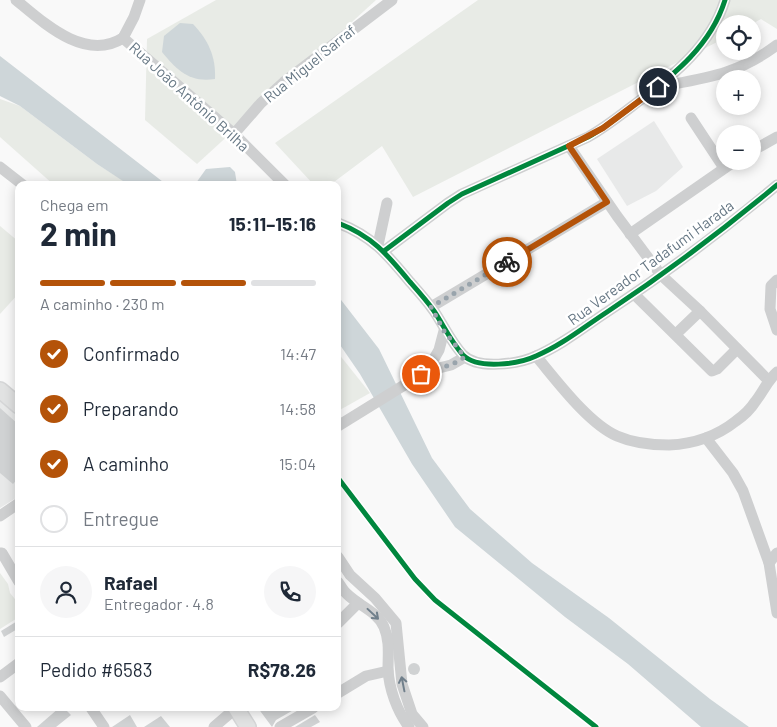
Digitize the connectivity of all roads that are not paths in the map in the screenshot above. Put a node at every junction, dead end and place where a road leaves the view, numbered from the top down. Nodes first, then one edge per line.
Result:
1 (16, 0) edge
2 (140, 0) edge
3 (392, 0) edge
4 (725, 0) edge
5 (123, 38) junction
6 (777, 45) edge
7 (658, 87) junction
8 (691, 118) dead end
9 (234, 134) junction
10 (777, 137) edge
11 (569, 146) junction
12 (761, 146) edge
13 (716, 156) edge
14 (0, 167) edge
15 (721, 170) edge
16 (18, 181) edge
17 (281, 181) edge
18 (777, 184) edge
19 (607, 202) junction
20 (387, 203) dead end
21 (341, 224) edge
22 (630, 234) junction
23 (381, 248) junction
24 (661, 274) junction
25 (777, 280) edge
26 (634, 294) junction
27 (431, 307) junction
28 (700, 311) junction
29 (777, 330) edge
30 (444, 331) junction
31 (676, 334) junction
32 (737, 348) junction
33 (536, 356) junction
34 (465, 357) junction
35 (424, 372) junction
36 (777, 372) edge
37 (768, 380) junction
38 (0, 390) edge
39 (15, 403) edge
40 (341, 424) edge
41 (706, 438) junction
42 (15, 506) edge
43 (0, 516) edge
44 (1, 552) edge
45 (777, 553) edge
46 (341, 562) edge
47 (769, 563) junction
48 (15, 575) edge
49 (341, 586) edge
50 (358, 603) junction
51 (777, 613) edge
52 (341, 620) edge
53 (15, 666) edge
54 (388, 671) junction
55 (0, 676) edge
56 (341, 690) edge
57 (0, 696) edge
58 (92, 711) edge
59 (233, 711) edge
60 (238, 711) edge
61 (308, 711) edge
62 (98, 724) edge
63 (26, 727) edge
64 (214, 727) edge
65 (248, 727) edge
66 (280, 727) edge
67 (408, 727) edge
68 (423, 727) edge

1 - 5 street
2 - 5 street, Rua João Antônio Brilha
3 - 9 street, Rua Miguel Sarraf
4 - 7 street
5 - 9 street, Rua João Antônio Brilha
6 - 7 street
7 - 11 street
8 - 13 street
9 - 17 street, Rua João Antônio Brilha
10 - 12 street
11 - 19 street
11 - 23 street
14 - 16 street
15 - 22 street
18 - 24 street, Rua Vereador Tadafumi Harada
19 - 22 street
19 - 27 street
20 - 23 street
21 - 23 street
22 - 24 street
23 - 27 street
24 - 26 street, Rua Vereador Tadafumi Harada
24 - 28 street
25 - 29 street
26 - 31 street
26 - 33 street, Rua Vereador Tadafumi Harada
27 - 30 street
28 - 31 street
28 - 32 street
30 - 34 street
30 - 35 street
31 - 32 street
32 - 37 street
33 - 34 street, Rua Vereador Tadafumi Harada
33 - 41 street
34 - 35 street
35 - 40 street
36 - 37 street
37 - 41 street
38 - 39 main road
41 - 47 street
42 - 43 street
44 - 48 street
45 - 47 street
68 -> 46 street
47 - 51 street
49 - 50 street
50 - 52 street
50 -> 54 street
53 - 55 street
54 - 56 street
54 - 67 street
57 - 63 street
58 - 62 street
59 - 64 street
60 - 65 main road
61 - 66 street

